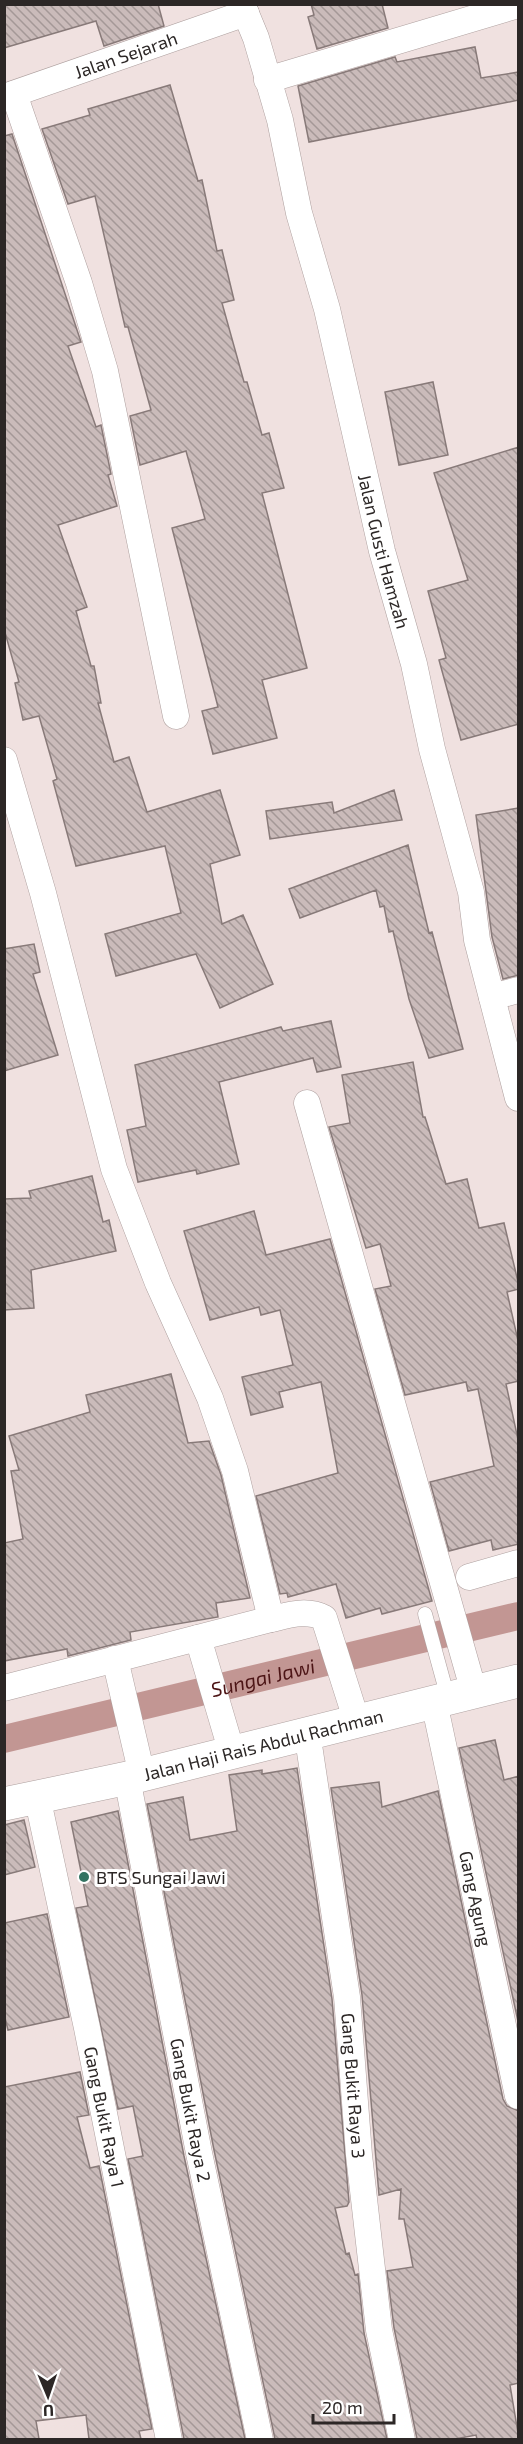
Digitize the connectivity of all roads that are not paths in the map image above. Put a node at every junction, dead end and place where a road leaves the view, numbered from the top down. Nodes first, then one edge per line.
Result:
1 (519, 4) edge
2 (244, 9) edge
3 (267, 80) junction
4 (9, 95) edge
5 (177, 716) dead end
6 (4, 759) edge
7 (519, 990) edge
8 (492, 997) junction
9 (519, 1098) edge
10 (307, 1103) dead end
11 (519, 1563) edge
12 (470, 1577) dead end
13 (427, 1618) dead end
14 (271, 1619) junction
15 (198, 1638) junction
16 (117, 1667) junction
17 (519, 1681) edge
18 (453, 1685) junction
19 (4, 1688) edge
20 (357, 1722) junction
21 (307, 1732) junction
22 (232, 1753) junction
23 (135, 1776) junction
24 (37, 1796) junction
25 (4, 1804) edge
26 (519, 2096) edge
27 (169, 2439) edge
28 (260, 2439) edge
29 (402, 2439) edge

1 - 3 street
2 - 3 street, Jalan Gusti Hamzah
2 - 4 street, Jalan Sejarah
3 - 8 street, Jalan Gusti Hamzah
4 - 5 street
6 - 14 street
7 - 8 street
8 - 9 street, Jalan Gusti Hamzah
10 - 18 street, Gang Agung
11 - 12 street
13 - 18 lane
14 - 15 street
14 - 20 street
15 - 16 street
15 - 22 street
16 - 19 street
16 - 23 street, Gang Bukit Raya 2
17 - 18 street, Jalan Haji Rais Abdul Rachman
18 - 20 street, Jalan Haji Rais Abdul Rachman
18 - 26 street, Gang Agung
20 - 21 street, Jalan Haji Rais Abdul Rachman
21 - 22 street, Jalan Haji Rais Abdul Rachman
21 - 29 street, Gang Bukit Raya 3
22 - 23 street, Jalan Haji Rais Abdul Rachman
23 - 24 street, Jalan Haji Rais Abdul Rachman
23 - 28 street, Gang Bukit Raya 2
24 - 25 street, Jalan Haji Rais Abdul Rachman
24 - 27 street, Gang Bukit Raya 1

